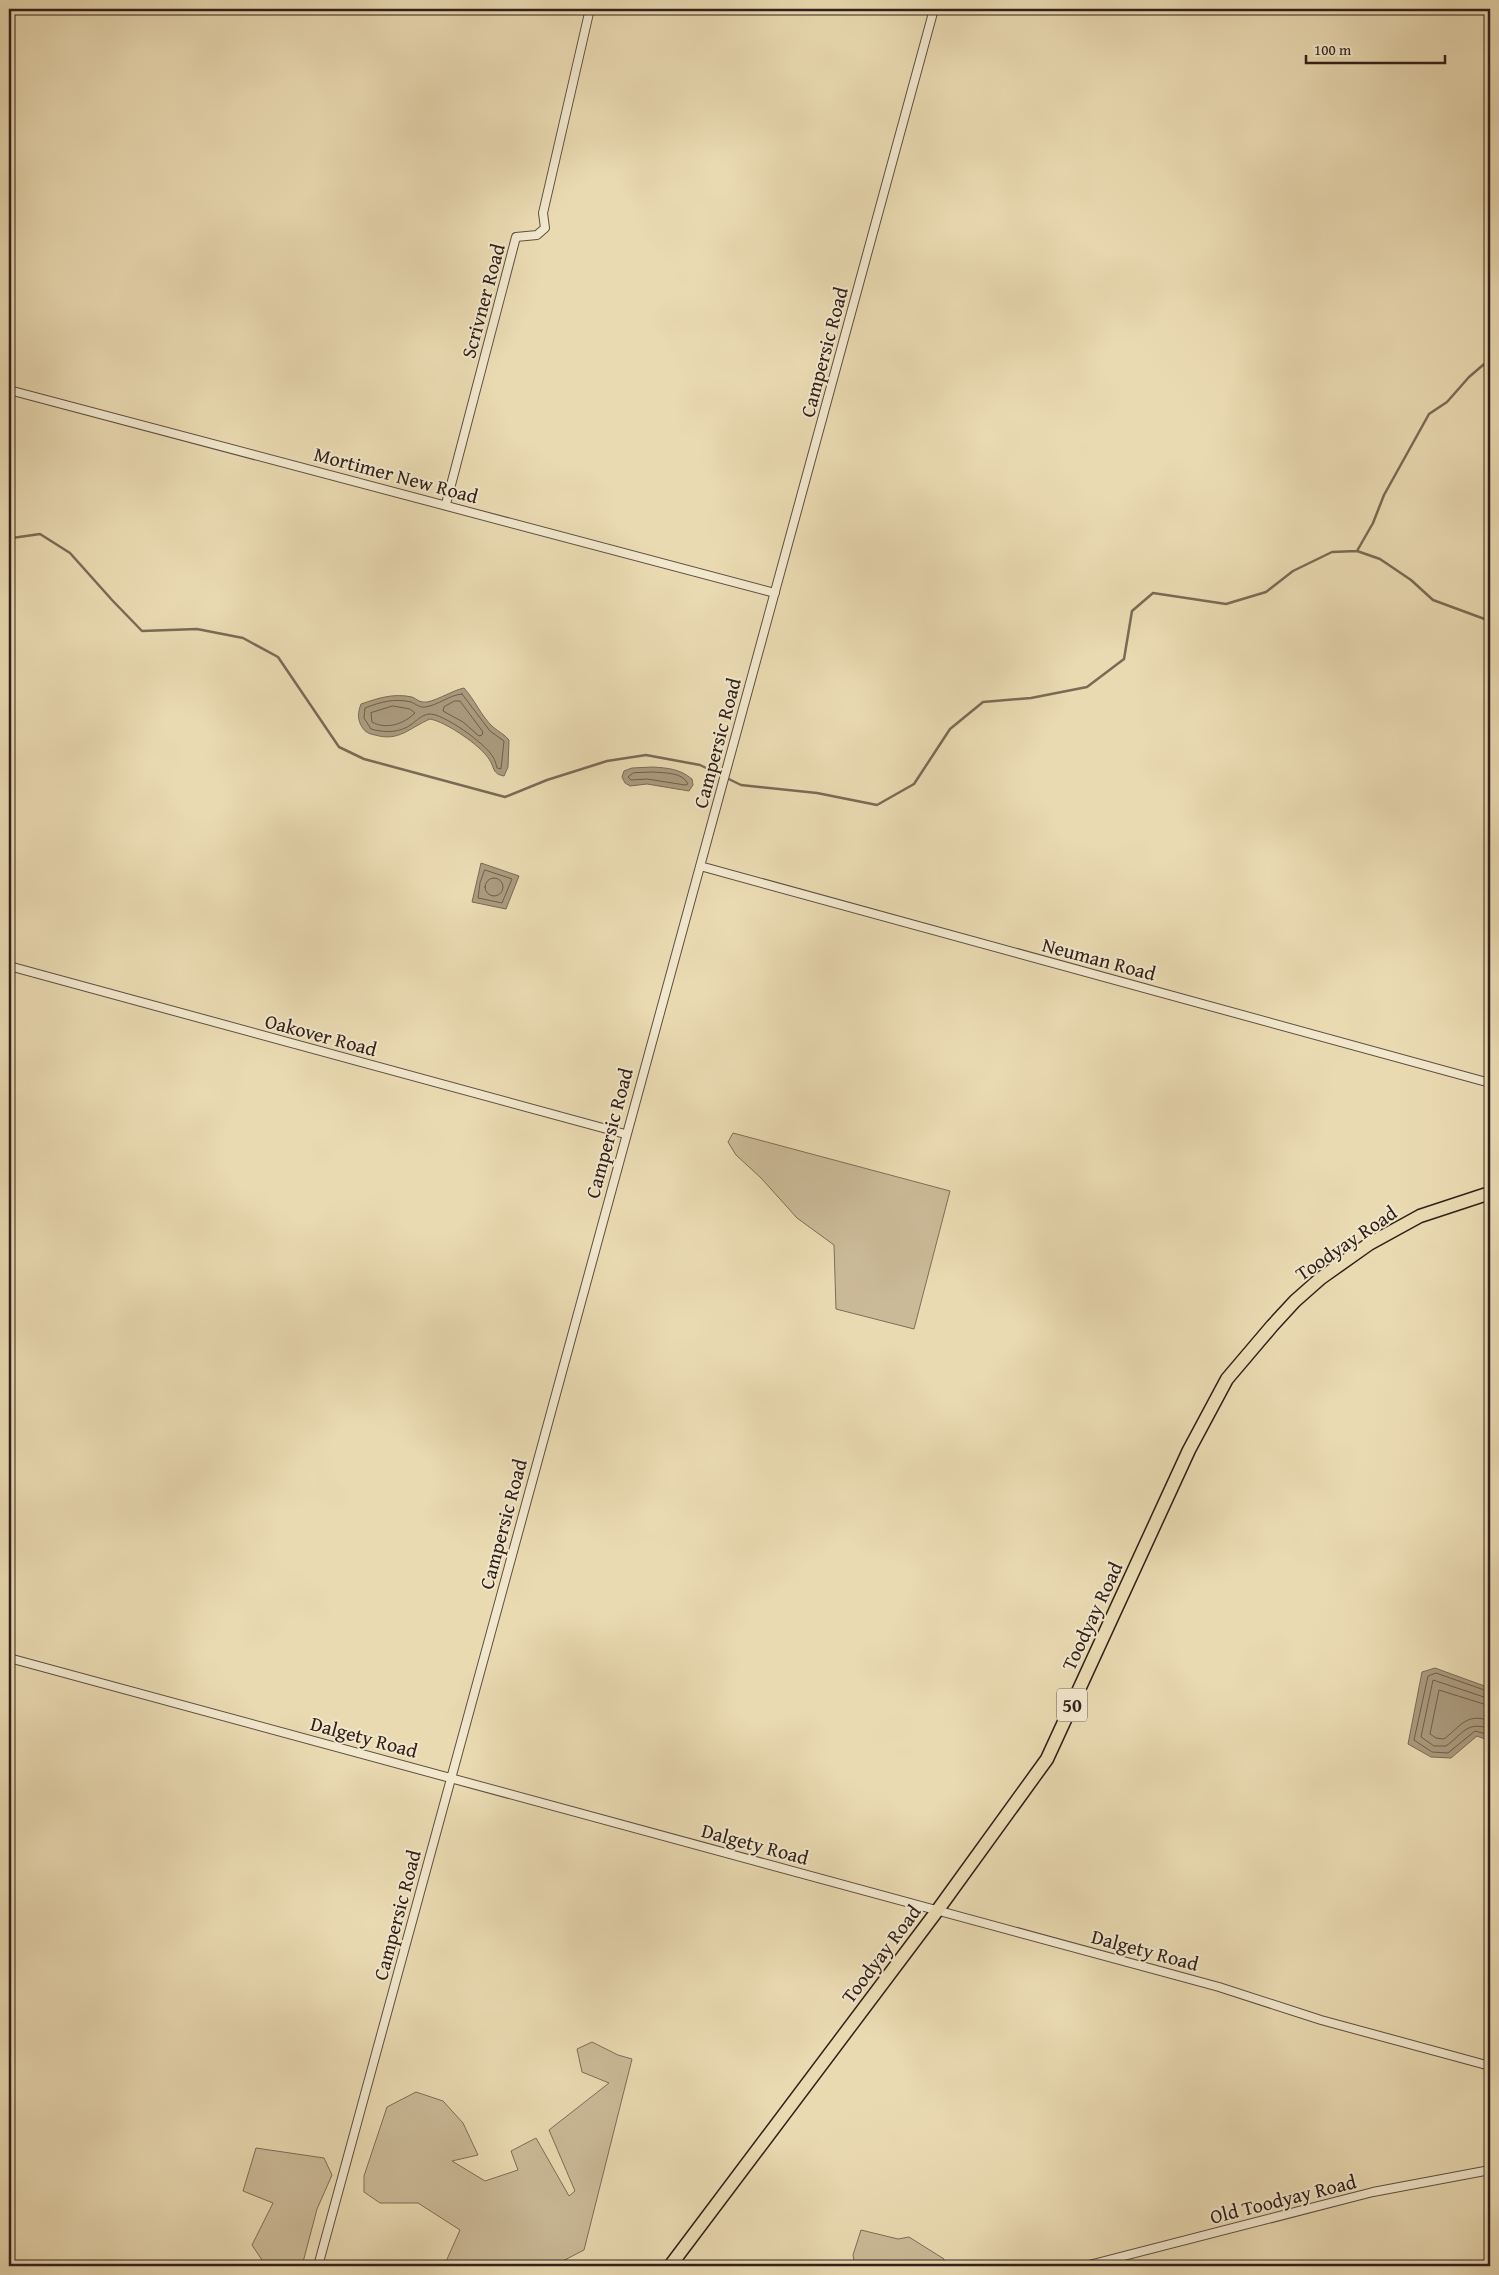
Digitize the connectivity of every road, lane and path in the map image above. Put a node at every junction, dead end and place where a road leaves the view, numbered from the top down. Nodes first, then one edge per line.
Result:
1 (588, 9) edge
2 (934, 9) edge
3 (9, 390) edge
4 (446, 504) junction
5 (775, 592) junction
6 (700, 866) junction
7 (9, 966) edge
8 (1490, 1083) edge
9 (625, 1134) junction
10 (1490, 1192) edge
11 (9, 1658) edge
12 (452, 1777) junction
13 (937, 1911) junction
14 (1490, 2066) edge
15 (1490, 2170) edge
16 (318, 2266) edge
17 (670, 2266) edge
18 (1085, 2266) edge

1 - 4 street, Scrivner Road
2 - 5 street, Campersic Road
3 - 4 street, Mortimer New Road
4 - 5 street, Mortimer New Road
5 - 6 street, Campersic Road
6 - 8 street, Neuman Road
6 - 9 street, Campersic Road
7 - 9 street, Oakover Road
9 - 12 street, Campersic Road
10 - 13 main road, Toodyay Road / 50
11 - 12 street, Dalgety Road
12 - 13 street, Dalgety Road
12 - 16 street, Campersic Road
13 - 14 street, Dalgety Road
13 - 17 main road, Toodyay Road / 50
15 - 18 street, Old Toodyay Road

